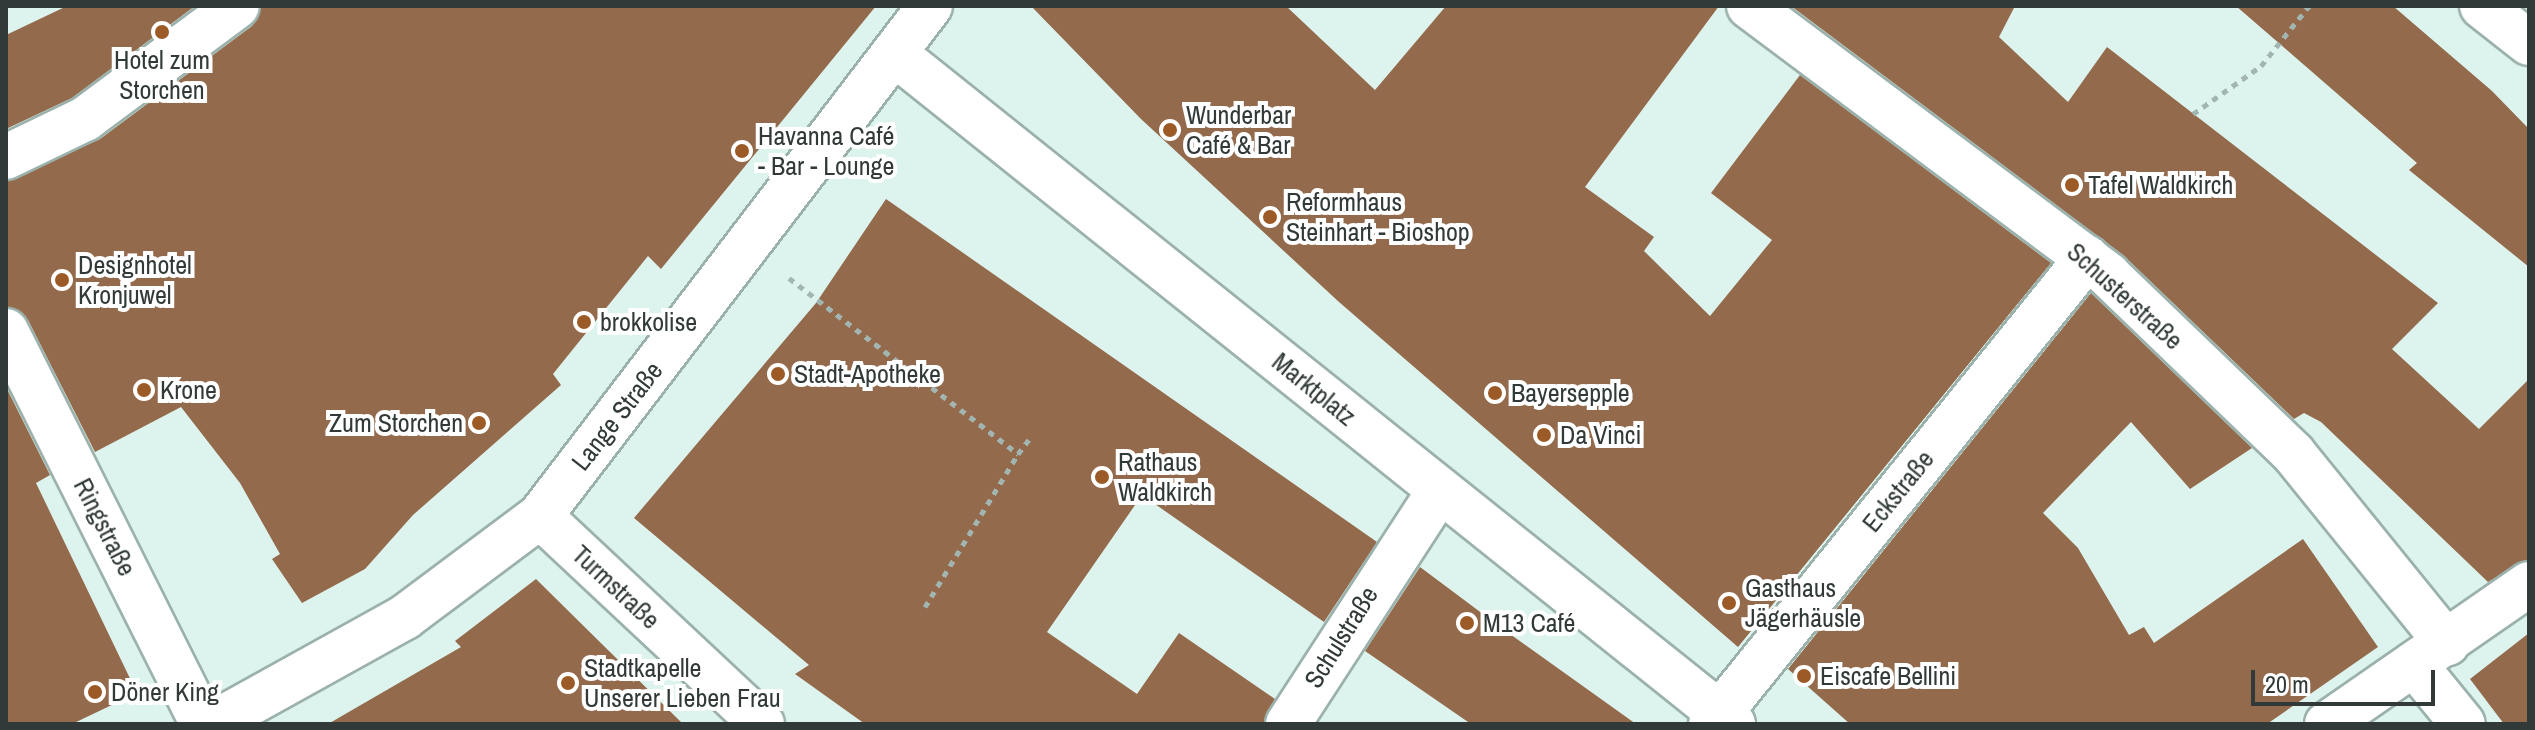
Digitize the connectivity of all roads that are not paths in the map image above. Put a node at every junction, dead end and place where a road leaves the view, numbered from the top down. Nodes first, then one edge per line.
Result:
1 (237, 6) edge
2 (1749, 6) edge
3 (2482, 6) edge
4 (910, 22) edge
5 (2529, 43) edge
6 (6, 157) edge
7 (2087, 258) junction
8 (6, 331) edge
9 (1440, 490) junction
10 (540, 516) junction
11 (2529, 584) edge
12 (2430, 654) junction
13 (1722, 720) edge
14 (203, 724) edge
15 (212, 724) edge
16 (762, 724) edge
17 (1288, 724) edge
18 (2327, 724) edge
19 (2463, 724) edge

1 - 6 street
2 - 7 street, Schusterstraße
3 - 5 street
4 - 9 street, Marktplatz
4 - 10 street, Lange Straße
7 - 12 street, Schusterstraße
7 - 13 street, Eckstraße
8 - 14 street, Ringstraße
9 - 13 street, Marktplatz
9 - 17 street, Schulstraße
10 - 15 street, Lange Straße
10 - 16 street, Turmstraße
11 - 12 street
12 - 18 street
12 - 19 street, Schusterstraße

